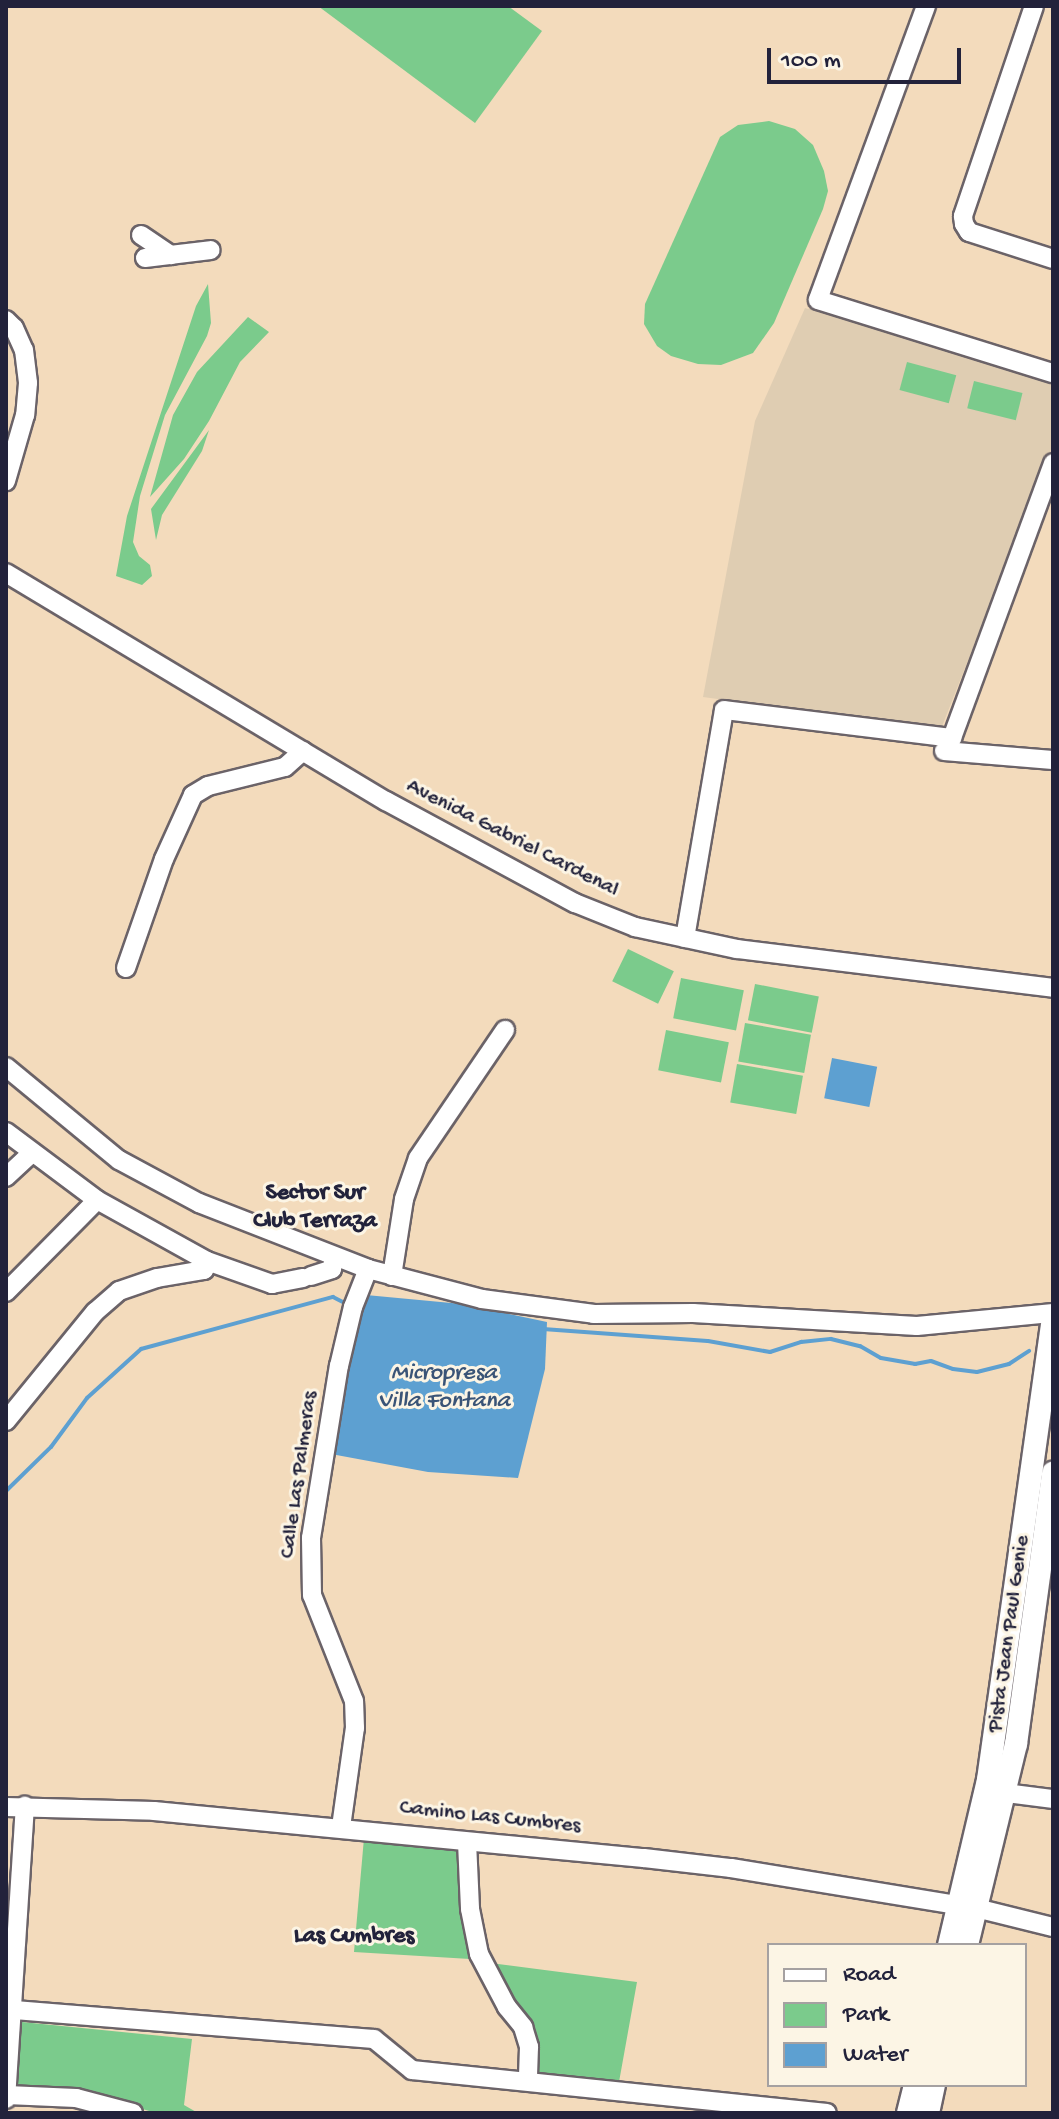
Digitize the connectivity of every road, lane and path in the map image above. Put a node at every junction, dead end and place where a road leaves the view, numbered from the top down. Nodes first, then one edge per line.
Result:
1 (926, 6) edge
2 (1034, 6) edge
3 (141, 235) dead end
4 (211, 250) dead end
5 (171, 255) junction
6 (145, 258) dead end
7 (1053, 259) edge
8 (6, 320) edge
9 (1053, 373) edge
10 (1053, 463) edge
11 (6, 481) edge
12 (6, 573) edge
13 (303, 751) junction
14 (944, 751) dead end
15 (1053, 760) edge
16 (685, 938) junction
17 (126, 968) dead end
18 (1029, 985) junction
19 (1053, 988) edge
20 (1053, 1004) edge
21 (505, 1030) dead end
22 (6, 1067) edge
23 (6, 1132) edge
24 (32, 1153) junction
25 (6, 1177) edge
26 (97, 1200) junction
27 (334, 1257) junction
28 (207, 1261) junction
29 (368, 1269) junction
30 (392, 1276) junction
31 (6, 1292) edge
32 (1053, 1313) edge
33 (1053, 1320) edge
34 (6, 1421) edge
35 (1053, 1473) edge
36 (997, 1786) junction
37 (1053, 1799) edge
38 (15, 1806) edge
39 (341, 1827) junction
40 (467, 1842) junction
41 (967, 1907) junction
42 (1053, 1927) edge
43 (950, 1943) edge
44 (958, 1943) edge
45 (967, 1943) edge
46 (14, 2010) junction
47 (528, 2081) junction
48 (914, 2087) edge
49 (922, 2087) edge
50 (934, 2087) edge
51 (6, 2097) edge
52 (133, 2113) edge
53 (827, 2113) edge
54 (908, 2113) edge
55 (916, 2113) edge
56 (928, 2113) edge

1 - 9 street
2 - 7 street
3 - 5 street
4 - 5 street
5 - 6 street
8 - 11 street
10 - 16 street
12 - 13 street, Avenida Gabriel Cardenal
13 - 16 street, Avenida Gabriel Cardenal
13 - 17 street
14 - 15 street
16 - 18 street, Avenida Gabriel Cardenal
18 - 19 street, Avenida Gabriel Cardenal
18 - 20 street
21 - 30 street
22 - 27 street
23 - 24 street
24 - 25 street
24 - 26 street
26 - 28 street
26 - 31 street
27 - 28 street
27 - 29 street
28 - 34 street
29 - 30 street
29 - 39 street, Calle Las Palmeras
30 - 32 street
33 - 36 main road, Pista Jean Paul Genie
35 - 36 main road, Pista Jean Paul Genie
36 - 37 street
36 - 41 main road, Pista Jean Paul Genie
38 - 39 street, Camino Las Cumbres
38 - 46 street
39 - 40 street, Camino Las Cumbres
40 - 41 street, Camino Las Cumbres
40 - 47 street
41 - 42 street, Camino Las Cumbres
41 - 43 main road, Pista Jean Paul Genie
41 - 44 main road
41 - 45 main road, Pista Jean Paul Genie
46 - 47 street
46 - 51 street
47 - 53 street
48 - 54 main road
49 - 55 main road
50 - 56 main road
51 - 52 street

